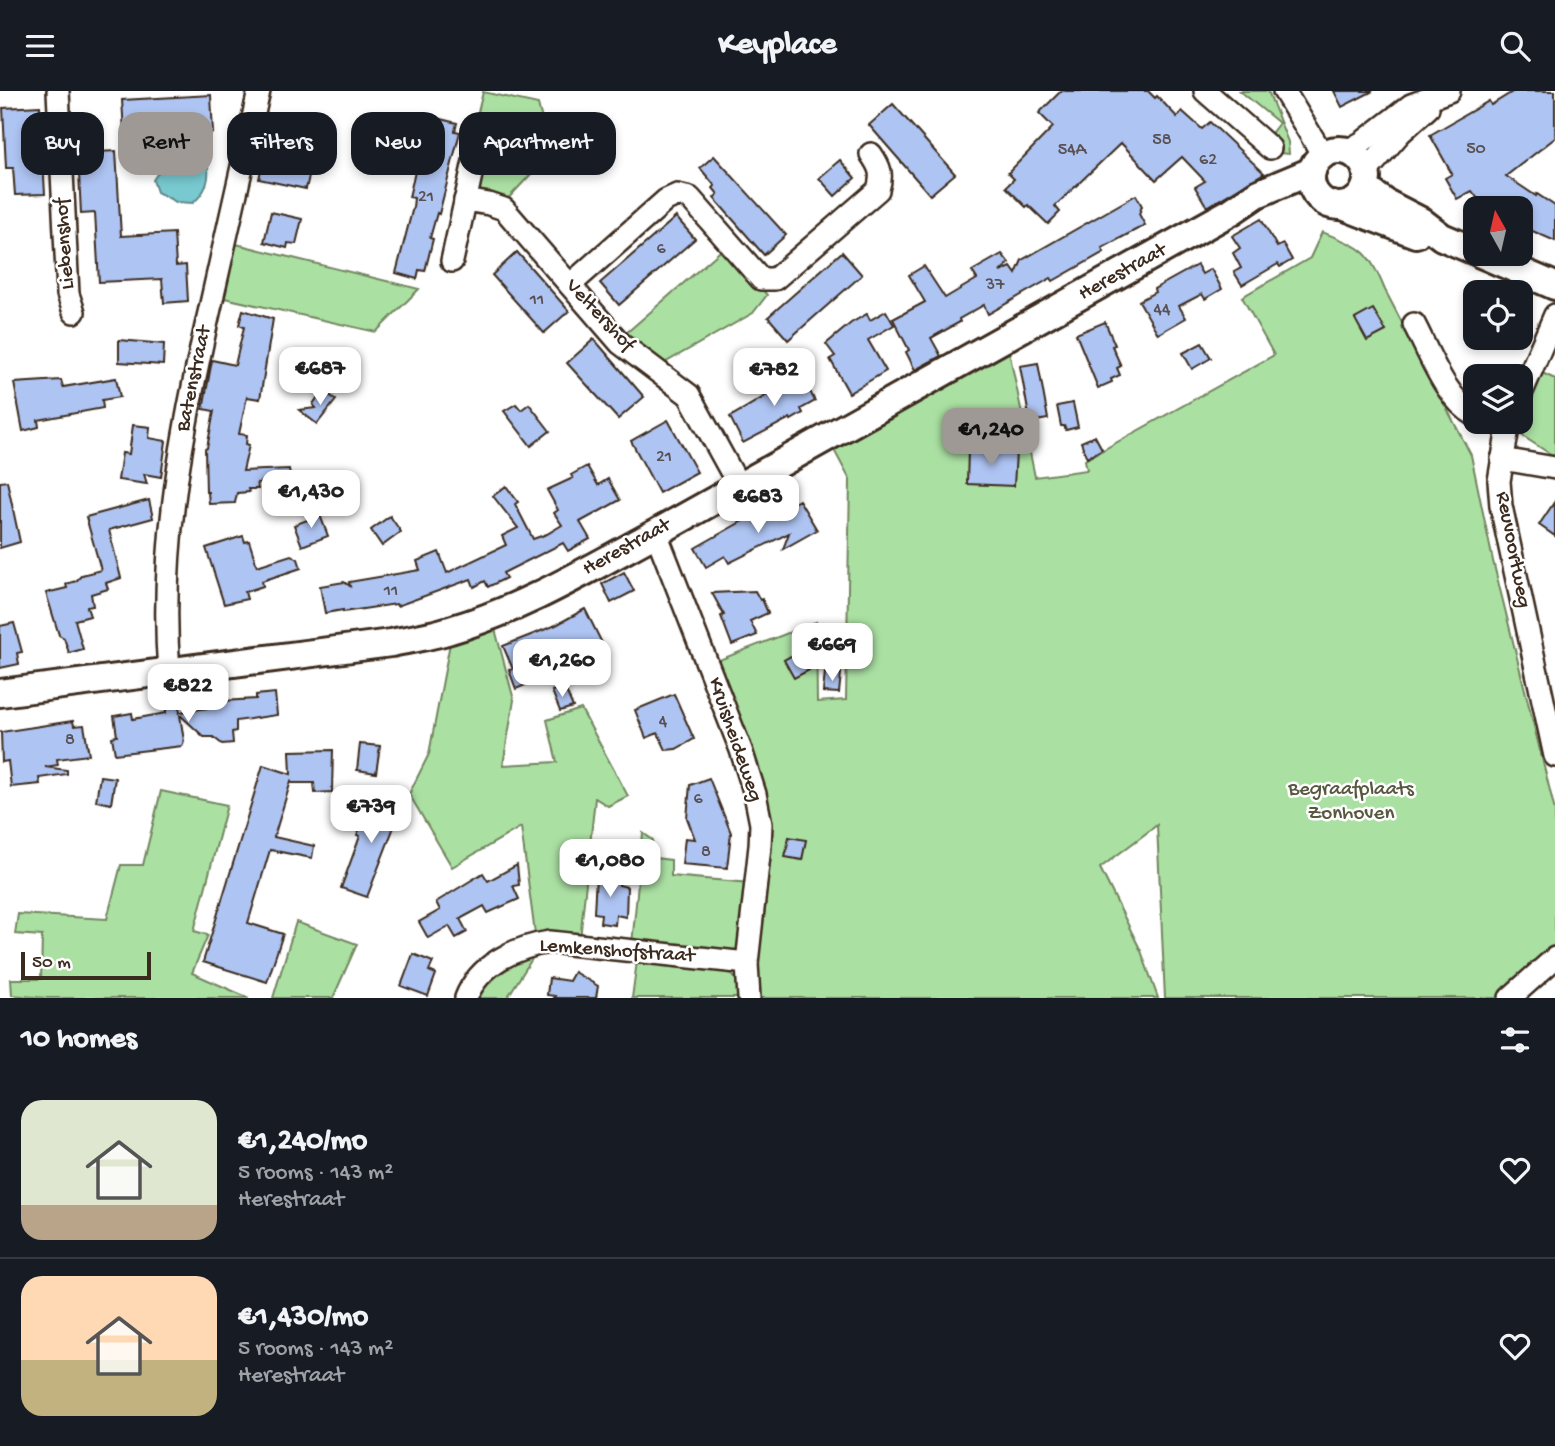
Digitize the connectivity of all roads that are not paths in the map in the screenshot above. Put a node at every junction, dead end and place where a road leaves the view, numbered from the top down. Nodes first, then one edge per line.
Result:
1 (58, 91) edge
2 (259, 91) edge
3 (1205, 91) edge
4 (1284, 91) edge
5 (1446, 92) edge
6 (1270, 148) dead end
7 (871, 154) dead end
8 (1324, 168) junction
9 (471, 175) edge
10 (1366, 180) junction
11 (465, 200) junction
12 (1343, 206) junction
13 (1442, 237) junction
14 (1463, 246) edge
15 (452, 261) dead end
16 (1509, 266) edge
17 (570, 285) junction
18 (1555, 286) edge
19 (74, 312) dead end
20 (1555, 315) edge
21 (1414, 324) dead end
22 (1533, 366) edge
23 (1463, 406) edge
24 (1503, 434) edge
25 (1502, 459) junction
26 (1555, 468) edge
27 (740, 486) junction
28 (656, 533) junction
29 (169, 672) junction
30 (0, 693) edge
31 (1555, 756) edge
32 (1555, 958) edge
33 (747, 963) junction
34 (466, 998) edge
35 (749, 998) edge
36 (1510, 998) edge

1 - 19 street, Liebenshof
2 - 29 street, Batenstraat
3 - 6 street
4 - 8 street
5 - 8 street, Herestraat
5 - 10 street, Herestraat
7 - 17 street
8 - 10 street
8 - 12 street
8 - 27 street, Herestraat
9 - 11 street
10 - 12 street
10 - 13 street
11 - 15 street
11 - 17 street, Veltershof
12 - 13 street
13 - 14 street
16 - 18 street
17 - 27 street, Veltershof
20 - 22 street
21 - 23 street
24 - 25 street, Reuvoortweg
25 - 26 street
25 - 31 street, Reuvoortweg
27 - 28 street, Herestraat
28 - 29 street, Herestraat
28 - 33 street, Kruisheideweg
29 - 30 street, Herestraat
32 - 36 street
33 - 34 street, Lemkenshofstraat
33 - 35 street, Kruisheideweg

